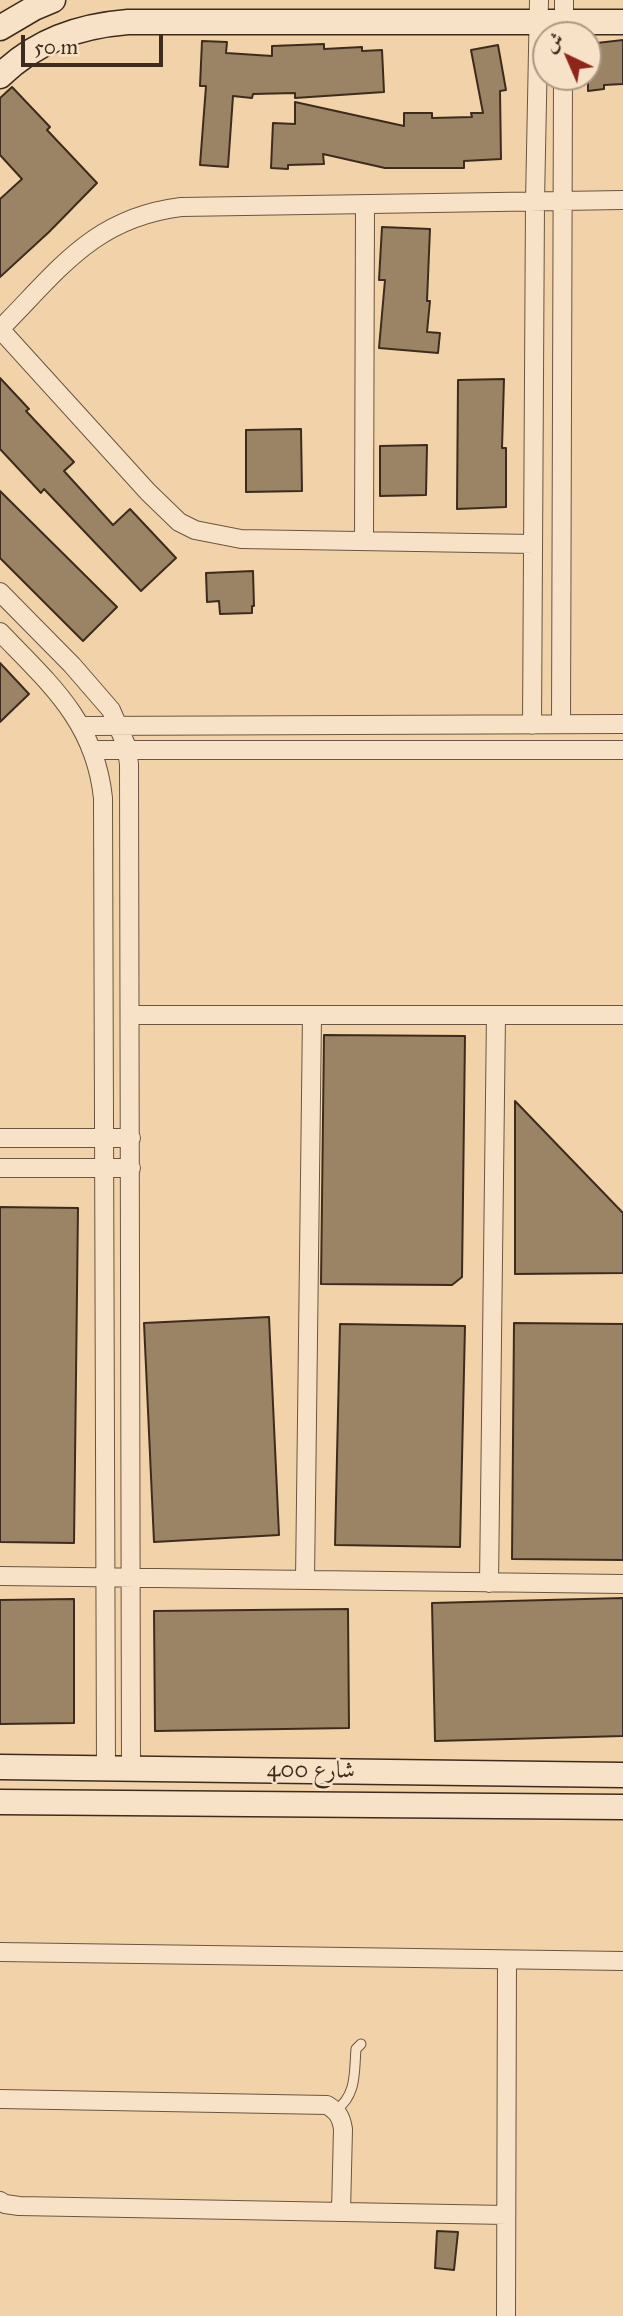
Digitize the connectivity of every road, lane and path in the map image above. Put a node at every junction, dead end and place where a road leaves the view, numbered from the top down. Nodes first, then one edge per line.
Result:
1 (49, 1) edge
2 (539, 11) edge
3 (564, 19) edge
4 (6, 21) edge
5 (623, 22) edge
6 (0, 76) edge
7 (563, 91) edge
8 (623, 200) edge
9 (562, 201) junction
10 (536, 202) junction
11 (365, 205) junction
12 (0, 329) edge
13 (365, 541) junction
14 (533, 544) junction
15 (0, 592) edge
16 (0, 632) edge
17 (561, 724) junction
18 (623, 724) edge
19 (118, 725) junction
20 (532, 725) junction
21 (82, 726) junction
22 (93, 750) junction
23 (126, 750) junction
24 (623, 750) edge
25 (131, 1015) junction
26 (312, 1015) junction
27 (496, 1015) junction
28 (623, 1015) edge
29 (0, 1138) edge
30 (104, 1138) junction
31 (131, 1138) junction
32 (0, 1168) edge
33 (104, 1168) junction
34 (131, 1168) junction
35 (0, 1576) edge
36 (105, 1577) junction
37 (131, 1578) junction
38 (305, 1580) junction
39 (489, 1583) junction
40 (623, 1584) edge
41 (0, 1766) edge
42 (106, 1769) junction
43 (131, 1769) junction
44 (623, 1775) edge
45 (0, 1802) edge
46 (131, 1804) junction
47 (623, 1807) edge
48 (0, 1952) edge
49 (507, 1960) junction
50 (623, 1961) edge
51 (361, 2044) dead end
52 (0, 2099) edge
53 (336, 2110) junction
54 (0, 2201) edge
55 (341, 2212) junction
56 (506, 2216) junction
57 (506, 2316) edge

1 - 4 street
2 - 3 street
2 - 6 street
2 - 10 street
3 - 5 street
7 - 9 street
8 - 9 street
9 - 10 street
9 - 17 street
10 - 11 street
10 - 14 street
11 - 12 street
11 - 13 street
12 - 13 street
13 - 14 street
14 - 20 street
15 - 19 street
16 - 21 street
17 - 18 street
17 - 20 street
19 - 20 street
19 - 21 street
19 - 23 street
21 - 22 street
22 - 23 street
22 - 30 street
23 - 24 street
23 - 25 street
25 - 26 street
25 - 31 street
26 - 27 street
26 - 38 street
27 - 28 street
27 - 39 street
29 - 30 street
30 - 31 street
30 - 33 street
31 - 34 street
32 - 33 street
33 - 34 street
33 - 36 street
34 - 37 street
35 - 36 street
36 - 37 street
36 - 42 street
37 - 38 street
37 - 43 street
38 - 39 street
39 - 40 street
41 - 42 street, شارع 400
42 - 43 street, شارع 400
43 - 44 street, شارع 400
43 - 46 street
45 - 46 street, شارع 400
46 - 47 street, شارع 400
48 - 49 street
49 - 50 street
49 - 56 street
51 - 53 lane
52 - 53 street
53 - 55 street
54 - 55 street
55 - 56 street
56 - 57 street

